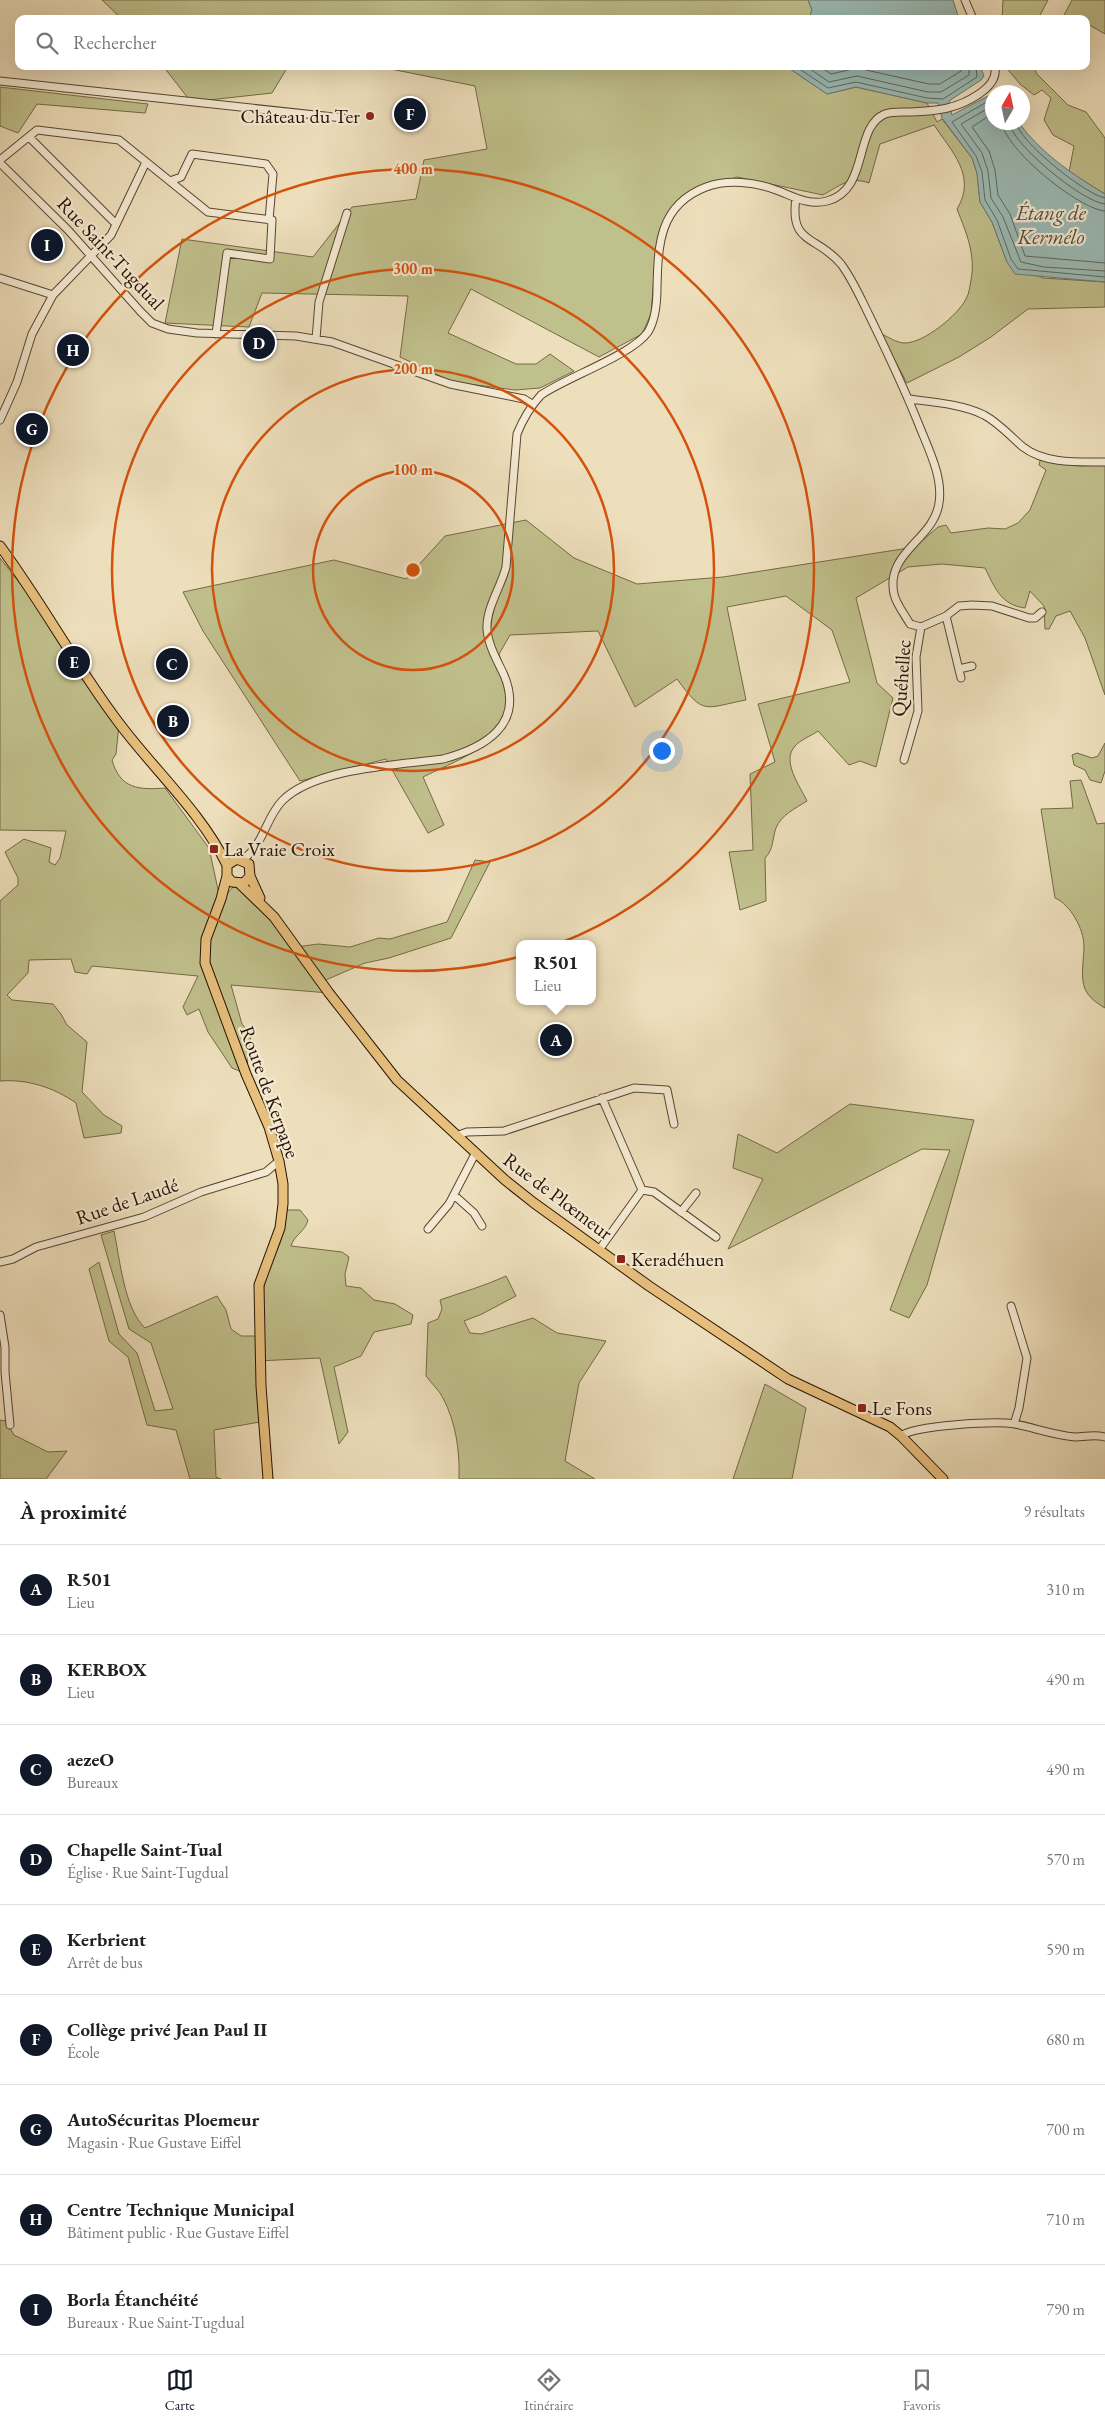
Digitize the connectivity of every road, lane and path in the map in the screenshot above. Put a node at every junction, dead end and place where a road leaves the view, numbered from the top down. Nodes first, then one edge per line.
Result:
1 (965, 0) edge
2 (971, 15) edge
3 (995, 70) edge
4 (0, 81) edge
5 (343, 118) dead end
6 (28, 137) junction
7 (0, 161) edge
8 (146, 162) junction
9 (170, 181) junction
10 (796, 198) junction
11 (347, 213) dead end
12 (269, 220) junction
13 (116, 224) junction
14 (91, 256) junction
15 (0, 278) edge
16 (54, 295) junction
17 (216, 334) junction
18 (316, 339) junction
19 (908, 399) junction
20 (532, 404) junction
21 (0, 420) edge
22 (1105, 462) edge
23 (0, 546) edge
24 (1042, 612) dead end
25 (946, 616) junction
26 (921, 626) junction
27 (972, 666) dead end
28 (959, 670) junction
29 (961, 678) dead end
30 (904, 760) dead end
31 (294, 792) junction
32 (217, 844) junction
33 (240, 859) junction
34 (228, 866) junction
35 (250, 872) junction
36 (227, 876) junction
37 (238, 884) junction
38 (221, 899) junction
39 (262, 903) junction
40 (602, 1098) junction
41 (674, 1124) dead end
42 (481, 1133) junction
43 (456, 1136) junction
44 (466, 1145) junction
45 (475, 1154) junction
46 (279, 1161) junction
47 (266, 1172) junction
48 (282, 1177) junction
49 (642, 1190) junction
50 (696, 1193) dead end
51 (454, 1195) junction
52 (682, 1212) junction
53 (482, 1226) dead end
54 (428, 1229) dead end
55 (716, 1237) dead end
56 (599, 1250) junction
57 (0, 1262) edge
58 (1011, 1306) dead end
59 (0, 1315) edge
60 (1014, 1424) junction
61 (10, 1425) dead end
62 (901, 1436) junction
63 (1105, 1437) edge
64 (268, 1479) edge
65 (943, 1479) edge

1 - 2 street
3 - 10 street
4 - 5 street
6 - 7 street
6 - 8 street
6 - 13 street
7 - 14 street, Rue Saint-Tugdual
8 - 9 street
8 - 13 street
9 - 12 street
9 - 12 street
10 - 19 street
10 - 20 street
11 - 18 street
12 - 17 street
13 - 14 street
14 - 16 street
14 - 17 street, Rue Saint-Tugdual
15 - 16 street
16 - 21 street
17 - 18 street, Rue Saint-Tugdual
18 - 20 street, Rue Saint-Tugdual
19 - 22 street
19 - 26 street, Quéhellec
20 - 31 street
23 - 32 main road
24 - 25 street, Quéhellec
25 - 26 street, Quéhellec
25 - 28 street
26 - 30 street, Quéhellec
27 - 28 street
28 - 29 street
31 - 33 street
31 - 35 street
32 - 33 main road
32 - 34 main road
33 - 34 main road
33 - 35 main road
34 - 36 main road, Route de Kerpape
35 - 37 main road, Route de Kerpape
35 - 39 main road, Rue de Plœmeur
36 - 37 main road, Rue de Plœmeur
36 - 38 main road, Route de Kerpape
37 - 38 main road, Route de Kerpape
37 - 39 main road, Rue de Plœmeur
38 - 46 main road, Route de Kerpape
39 - 43 main road, Rue de Plœmeur
40 - 41 street
40 - 42 street
40 - 49 street
42 - 43 street
42 - 44 street
43 - 44 main road, Rue de Plœmeur
44 - 45 main road, Rue de Plœmeur
45 - 51 street
45 - 56 main road, Rue de Plœmeur
46 - 47 street, Rue de Laudé
46 - 48 main road, Route de Kerpape
47 - 48 street
47 - 57 street, Rue de Laudé
48 - 64 main road, Route de Kerpape
49 - 52 street
49 - 56 street
50 - 52 street
51 - 53 street
51 - 54 street
52 - 55 street
56 - 62 main road, Rue de Plœmeur
58 - 60 street
59 - 61 street
60 - 62 street
60 - 63 street
62 - 65 main road, Rue de Plœmeur

